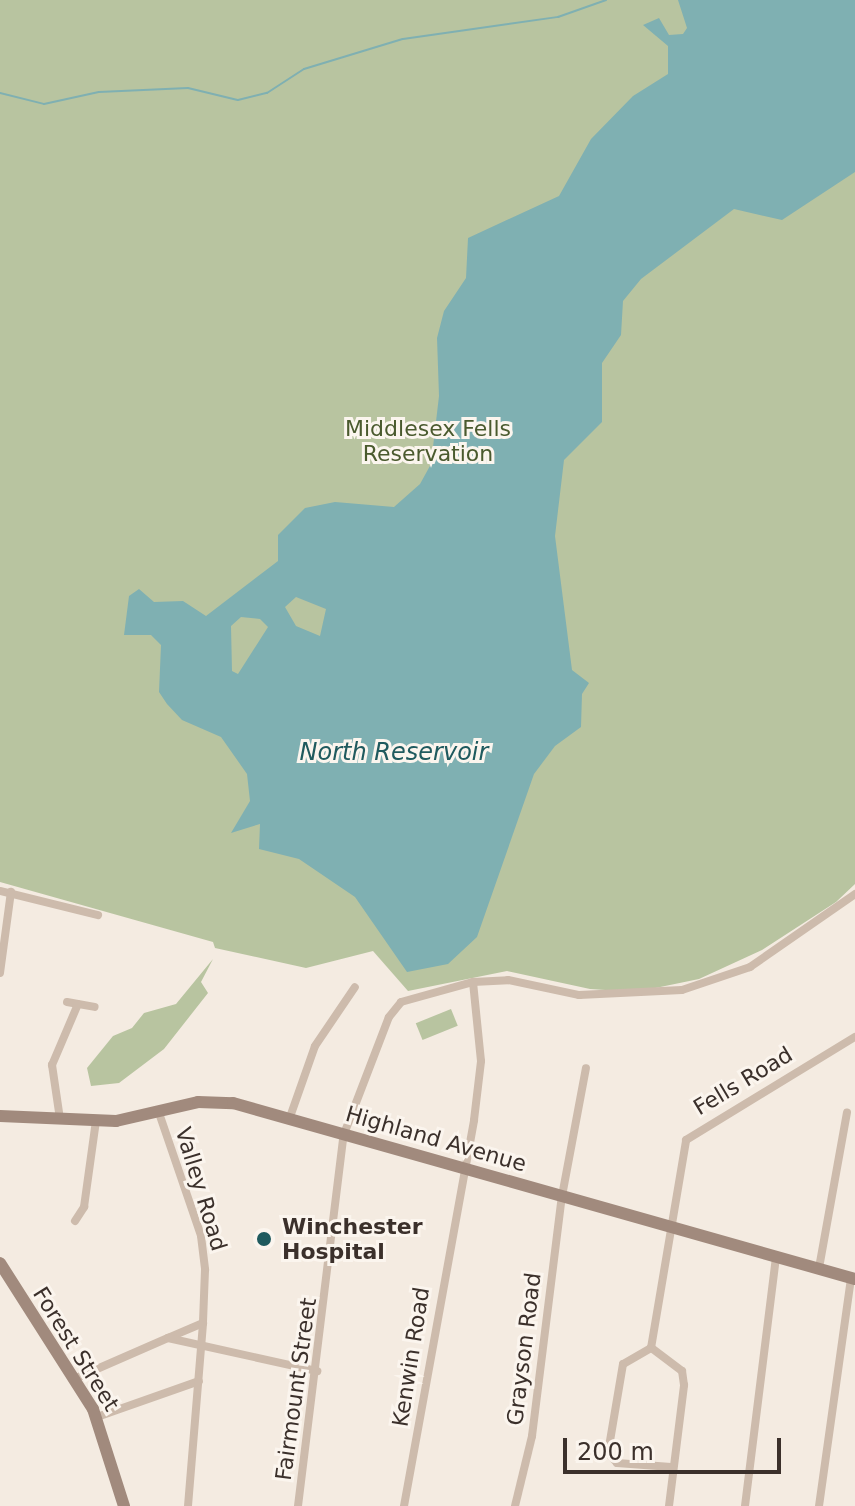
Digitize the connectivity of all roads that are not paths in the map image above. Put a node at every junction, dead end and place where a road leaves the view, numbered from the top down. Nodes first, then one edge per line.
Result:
1 (0, 891) edge
2 (11, 892) junction
3 (855, 894) edge
4 (98, 915) dead end
5 (0, 973) edge
6 (473, 982) junction
7 (355, 987) dead end
8 (67, 1002) dead end
9 (78, 1004) junction
10 (95, 1007) dead end
11 (855, 1037) edge
12 (845, 1042) junction
13 (855, 1047) edge
14 (586, 1068) dead end
15 (847, 1112) dead end
16 (159, 1113) junction
17 (0, 1116) edge
18 (290, 1117) junction
19 (60, 1119) junction
20 (96, 1121) junction
21 (344, 1134) junction
22 (463, 1167) junction
23 (562, 1196) junction
24 (75, 1221) dead end
25 (670, 1227) junction
26 (776, 1257) junction
27 (0, 1263) edge
28 (819, 1268) junction
29 (853, 1278) edge
30 (203, 1323) junction
31 (168, 1338) junction
32 (651, 1348) junction
33 (203, 1349) junction
34 (317, 1371) junction
35 (74, 1379) junction
36 (199, 1381) junction
37 (97, 1417) junction
38 (671, 1467) junction
39 (124, 1506) edge
40 (188, 1506) edge
41 (298, 1506) edge
42 (404, 1506) edge
43 (515, 1506) edge
44 (669, 1506) edge
45 (745, 1506) edge
46 (819, 1506) edge

1 - 2 street
2 - 4 street
2 - 5 street
3 - 6 street
6 - 21 street, Fairmount Street
6 - 22 street, Kenwin Road
7 - 18 street
8 - 9 street
9 - 10 street
9 - 19 street
11 - 12 street, Fells Road
12 - 13 street
12 - 25 street, Fells Road
14 - 23 street, Grayson Road
15 - 28 street
16 - 18 main road, Highland Avenue
16 - 20 main road, Highland Avenue
16 - 30 street, Valley Road
17 - 19 main road, Highland Avenue
18 - 21 main road, Highland Avenue
19 - 20 main road, Highland Avenue
20 - 24 street
21 - 22 main road, Highland Avenue
21 - 34 street, Fairmount Street
22 - 23 main road, Highland Avenue
22 - 42 street, Kenwin Road
23 - 25 main road, Highland Avenue
23 - 43 street, Grayson Road
25 - 26 main road, Highland Avenue
25 - 32 street, Fells Road
26 - 28 main road, Highland Avenue
26 - 45 street
27 - 35 main road, Forest Street
28 - 29 main road, Highland Avenue
29 - 46 street
30 - 31 street
30 - 33 street, Valley Road
31 - 33 street
31 - 35 street
32 - 38 street
32 - 38 street
33 - 34 street
33 - 36 street, Valley Road
34 - 41 street, Fairmount Street
35 - 37 main road, Forest Street
36 - 37 street
36 - 40 street, Valley Road
37 - 39 main road, Forest Street
38 - 44 street

